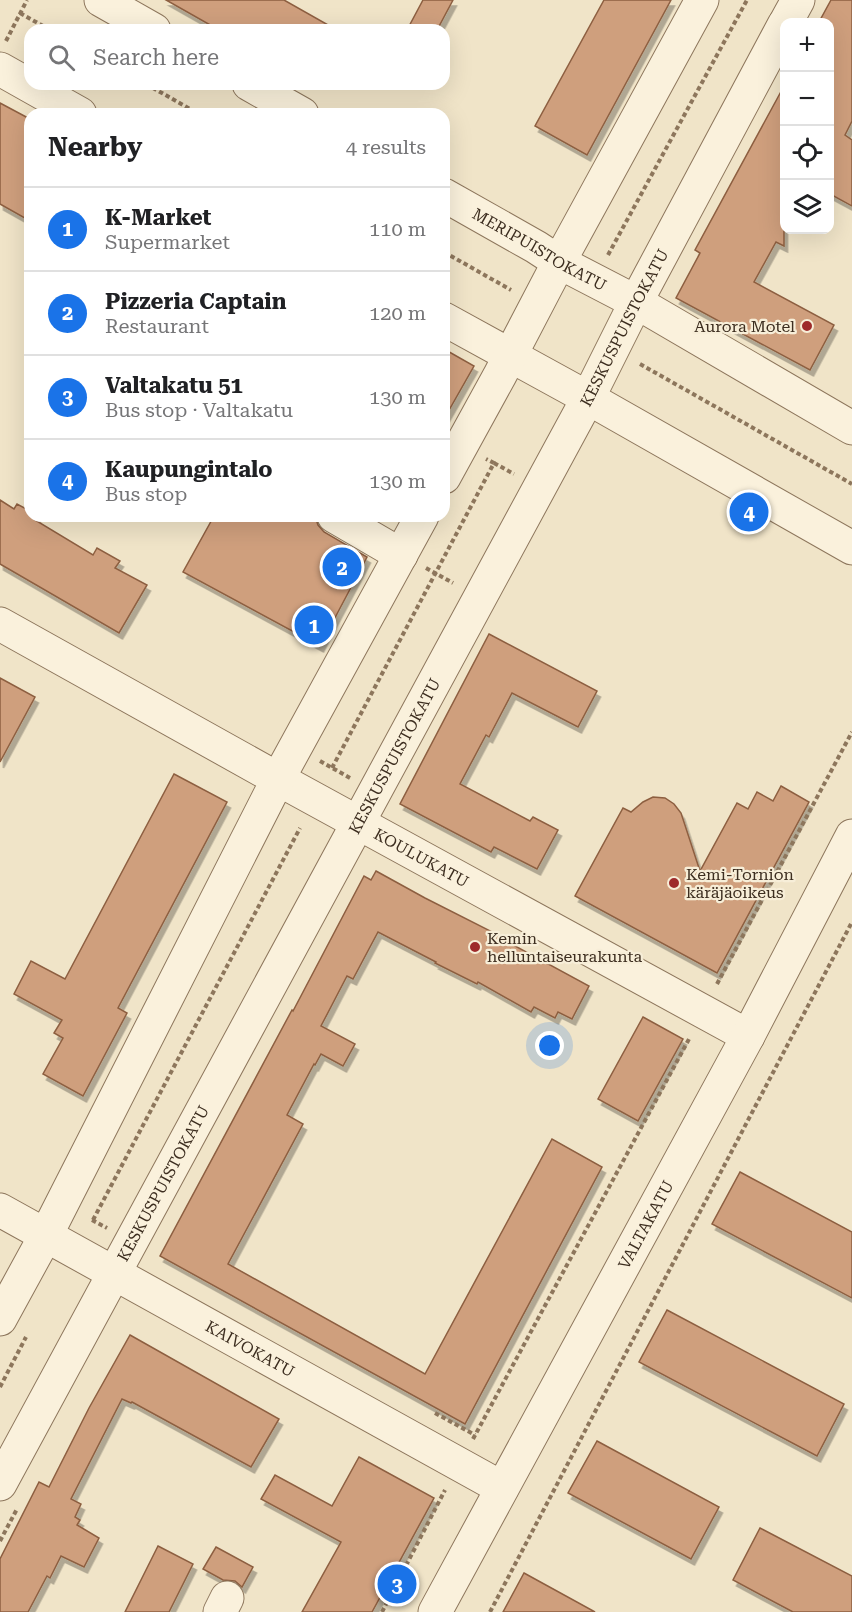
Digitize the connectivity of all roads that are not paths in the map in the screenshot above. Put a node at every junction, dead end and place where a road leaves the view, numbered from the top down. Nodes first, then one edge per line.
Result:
1 (101, 0) edge
2 (702, 0) edge
3 (798, 0) edge
4 (788, 18) edge
5 (143, 24) edge
6 (780, 33) edge
7 (1, 59) edge
8 (24, 75) edge
9 (46, 90) edge
10 (260, 90) edge
11 (71, 108) edge
12 (291, 108) edge
13 (450, 198) edge
14 (559, 262) junction
15 (636, 302) junction
16 (450, 322) edge
17 (509, 356) junction
18 (588, 398) junction
19 (852, 428) edge
20 (450, 466) edge
21 (344, 522) edge
22 (419, 522) edge
23 (852, 548) edge
24 (401, 555) junction
25 (0, 624) edge
26 (278, 779) junction
27 (359, 823) junction
28 (852, 836) edge
29 (748, 1035) junction
30 (0, 1210) edge
31 (46, 1235) junction
32 (114, 1273) junction
33 (0, 1319) edge
34 (502, 1488) junction
35 (11, 1492) edge
36 (435, 1612) edge

1 - 5 street
2 - 14 street
3 - 4 street, KESKUSPUISTOKATU
6 - 15 street, KESKUSPUISTOKATU
7 - 8 street
9 - 11 street
10 - 12 street
13 - 14 street, MERIPUISTOKATU
14 - 15 street, MERIPUISTOKATU
14 - 17 street
15 - 18 street, KESKUSPUISTOKATU
15 - 19 street, MERIPUISTOKATU
16 - 17 street
17 - 18 street
17 - 20 street
18 - 23 street
18 - 27 street, KESKUSPUISTOKATU
21 - 24 street
22 - 24 street
24 - 26 street
25 - 26 street, KOULUKATU
26 - 27 street, KOULUKATU
26 - 31 street
27 - 29 street, KOULUKATU
27 - 32 street, KESKUSPUISTOKATU
28 - 29 street, VALTAKATU
29 - 34 street, VALTAKATU
30 - 31 street, KAIVOKATU
31 - 32 street, KAIVOKATU
31 - 33 street
32 - 34 street, KAIVOKATU
32 - 35 street, KESKUSPUISTOKATU
34 - 36 street, VALTAKATU

